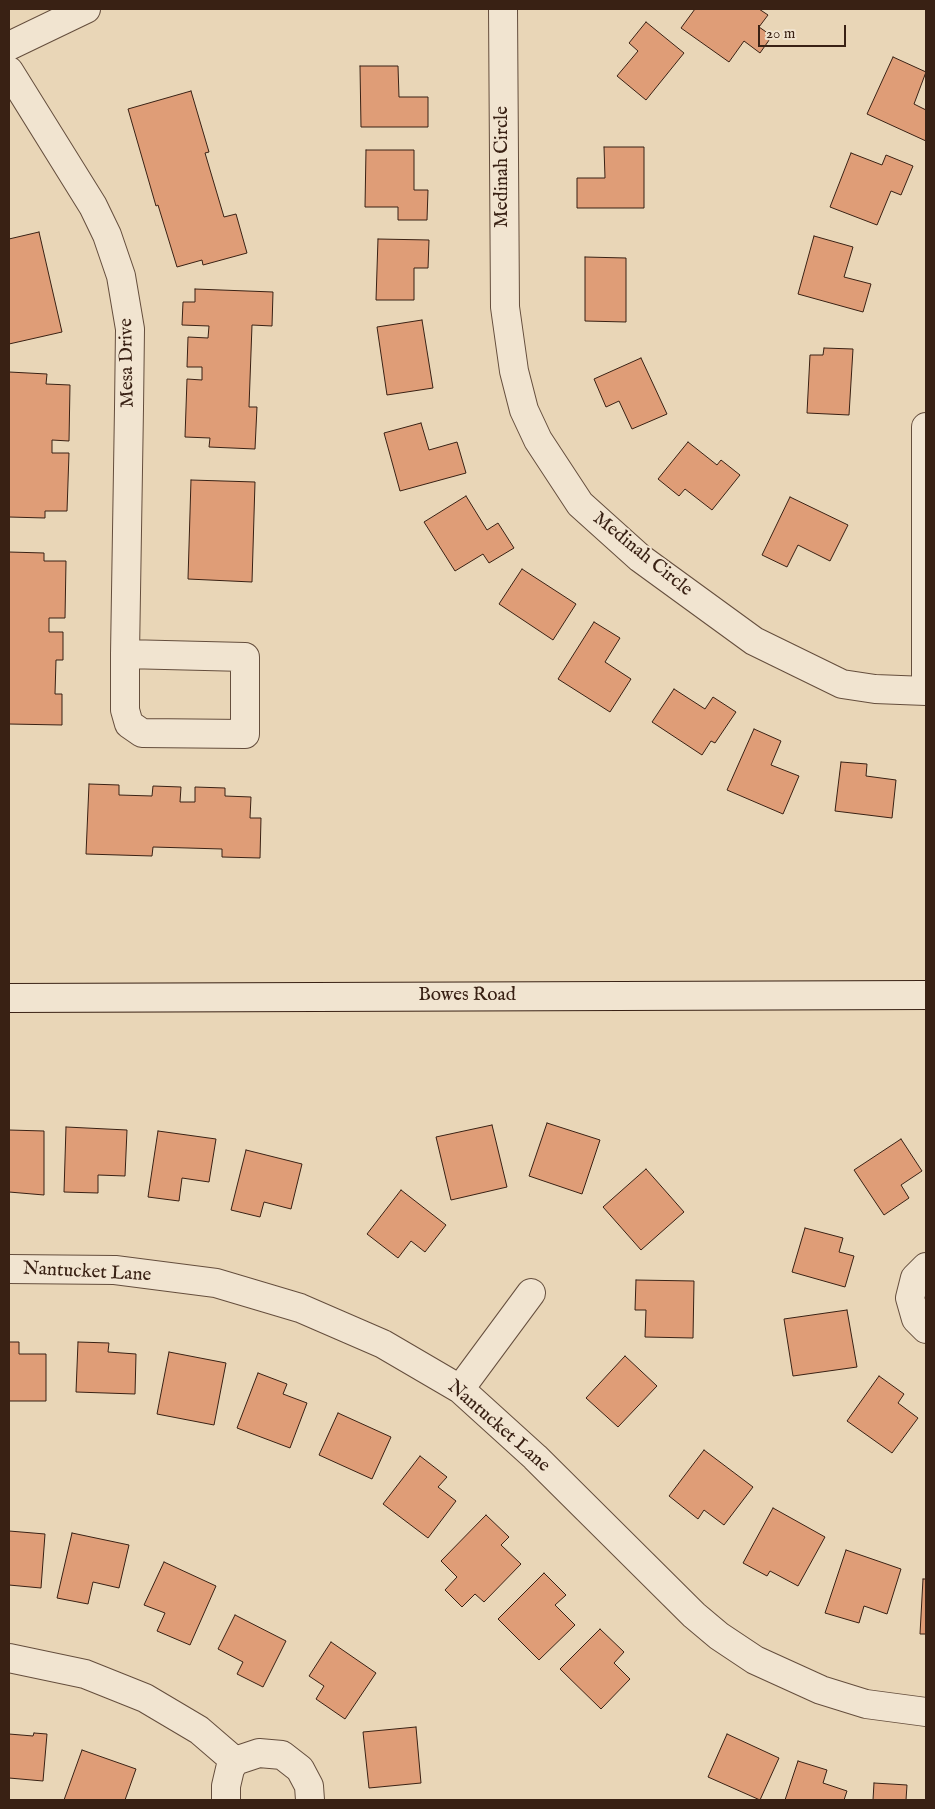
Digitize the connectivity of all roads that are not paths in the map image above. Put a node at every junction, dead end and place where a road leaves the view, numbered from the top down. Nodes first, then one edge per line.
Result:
1 (86, 9) edge
2 (503, 9) edge
3 (9, 46) edge
4 (9, 71) edge
5 (926, 427) edge
6 (125, 654) junction
7 (926, 691) edge
8 (926, 995) edge
9 (9, 998) edge
10 (926, 1266) edge
11 (9, 1269) edge
12 (531, 1293) dead end
13 (926, 1329) edge
14 (460, 1389) junction
15 (9, 1658) edge
16 (926, 1712) edge
17 (234, 1761) junction
18 (226, 1800) edge
19 (310, 1800) edge

1 - 3 street
2 - 7 street, Medinah Circle
4 - 6 street, Mesa Drive
5 - 7 street
6 - 6 street, Mesa Drive
8 - 9 street, Bowes Road
10 - 13 street
11 - 14 street, Nantucket Lane
12 - 14 street
14 - 16 street, Nantucket Lane
15 - 17 street
17 - 18 street
17 - 19 street

